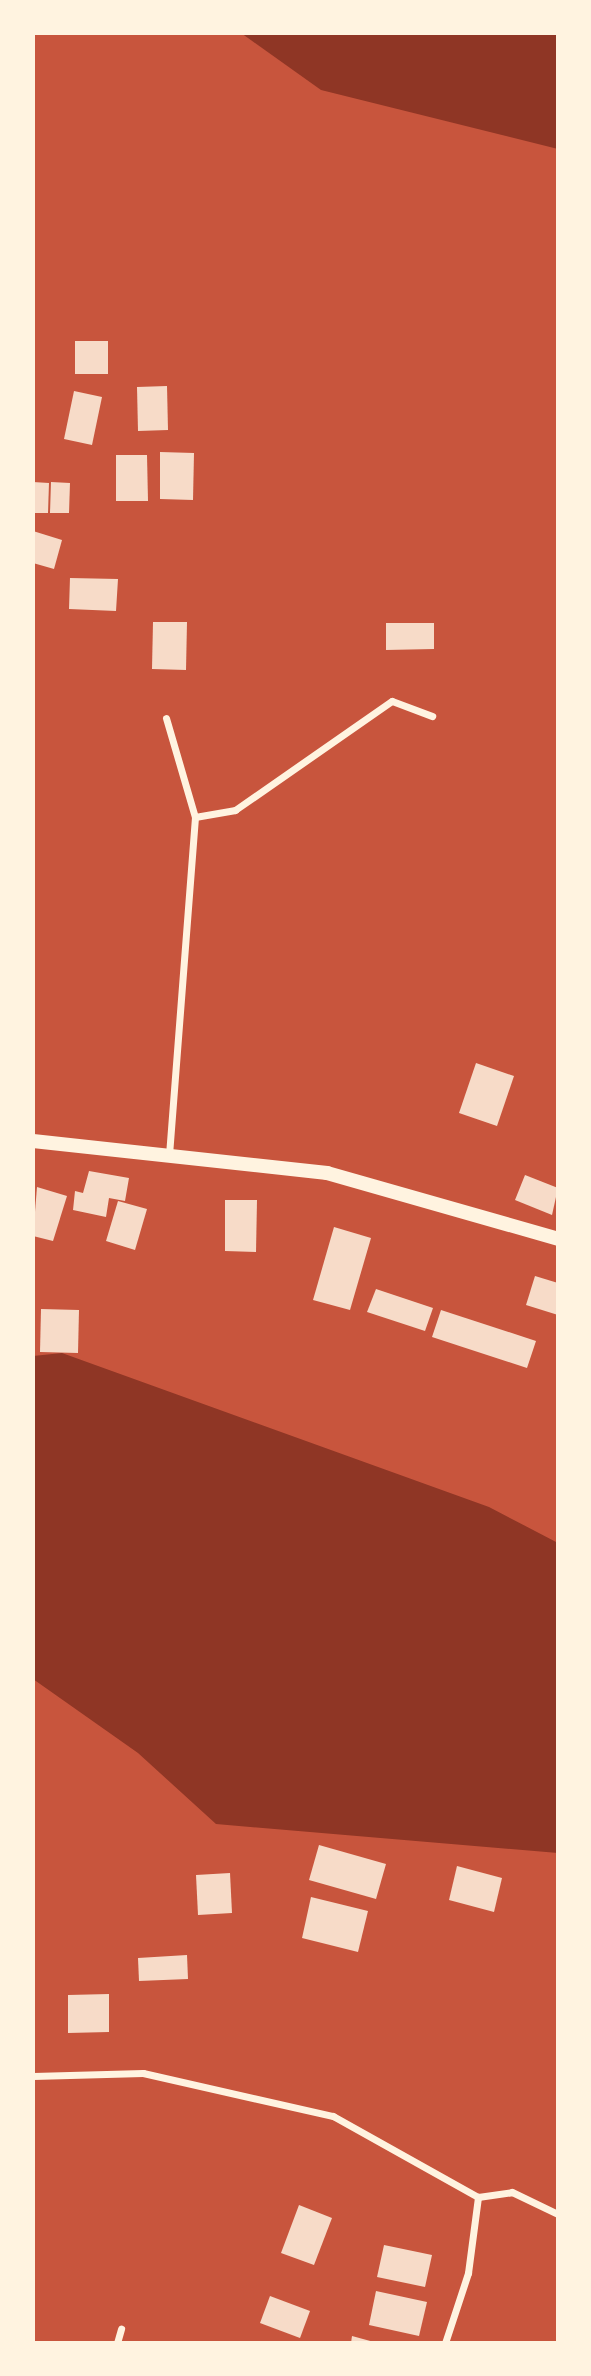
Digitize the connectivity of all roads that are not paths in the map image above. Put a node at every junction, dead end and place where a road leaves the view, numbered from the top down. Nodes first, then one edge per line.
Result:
1 (432, 716) dead end
2 (166, 718) dead end
3 (195, 817) junction
4 (33, 1141) edge
5 (169, 1156) junction
6 (558, 1239) edge
7 (33, 2076) edge
8 (478, 2197) junction
9 (558, 2214) edge
10 (121, 2329) dead end
11 (117, 2343) edge
12 (445, 2343) edge

1 - 3 street
2 - 3 street
3 - 5 street
4 - 5 main road
5 - 6 main road
7 - 8 street
8 - 9 street
8 - 12 street
10 - 11 street

